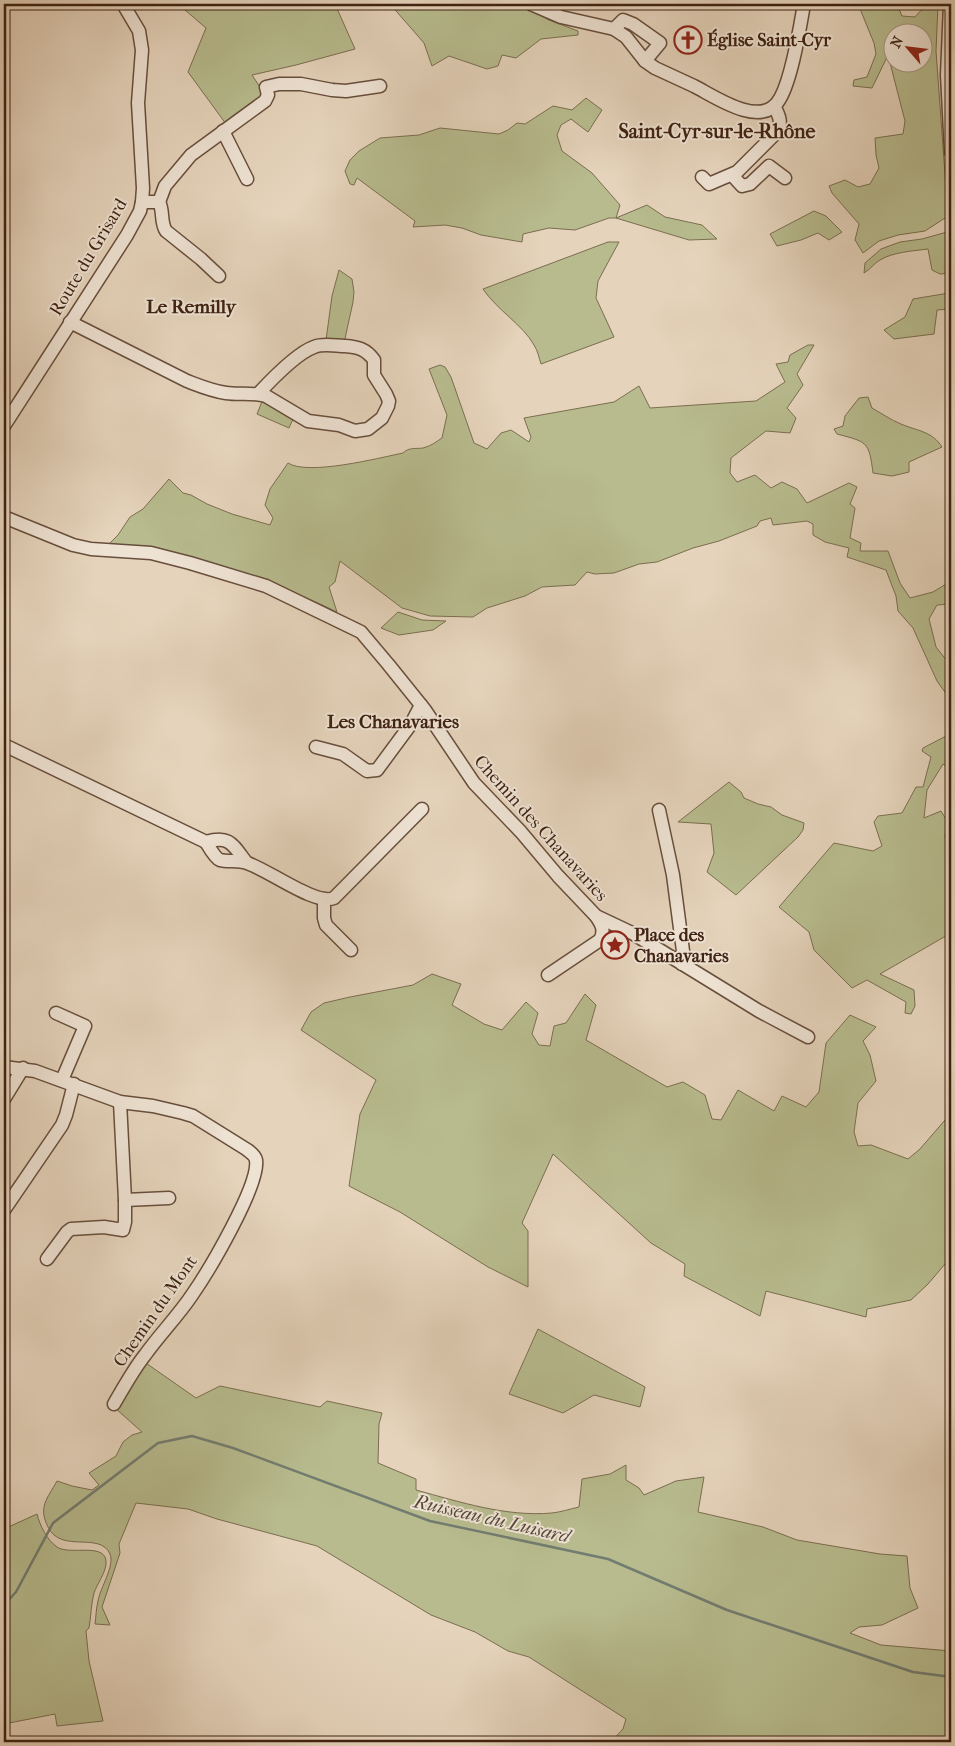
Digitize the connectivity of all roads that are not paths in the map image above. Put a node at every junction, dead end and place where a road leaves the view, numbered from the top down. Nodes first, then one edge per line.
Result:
1 (123, 4) edge
2 (530, 4) edge
3 (804, 4) edge
4 (950, 4) edge
5 (614, 29) junction
6 (645, 62) junction
7 (380, 86) dead end
8 (774, 106) junction
9 (223, 131) junction
10 (951, 152) edge
11 (732, 175) junction
12 (702, 177) dead end
13 (784, 178) dead end
14 (247, 179) dead end
15 (142, 202) junction
16 (158, 202) junction
17 (219, 276) dead end
18 (70, 322) junction
19 (258, 394) junction
20 (4, 426) edge
21 (4, 517) edge
22 (421, 705) junction
23 (4, 745) edge
24 (316, 747) dead end
25 (422, 809) dead end
26 (659, 810) dead end
27 (206, 842) junction
28 (246, 862) junction
29 (324, 899) junction
30 (596, 916) junction
31 (351, 950) dead end
32 (682, 964) junction
33 (548, 975) dead end
34 (56, 1013) dead end
35 (808, 1037) dead end
36 (4, 1067) edge
37 (23, 1068) junction
38 (68, 1082) junction
39 (4, 1100) edge
40 (120, 1102) junction
41 (169, 1198) dead end
42 (125, 1200) junction
43 (4, 1210) edge
44 (47, 1259) dead end
45 (114, 1404) dead end

1 - 15 street, Route du Grisard
2 - 5 street
3 - 8 street
4 - 10 street
5 - 6 street
5 - 6 street
6 - 8 street
7 - 9 street
8 - 11 street
9 - 14 street
9 - 16 street
11 - 12 street
11 - 13 street
15 - 16 street
15 - 18 street, Route du Grisard
16 - 17 street
18 - 19 street
18 - 20 street, Route du Grisard
19 - 19 street
21 - 22 street, Chemin des Chanavaries
22 - 24 street
22 - 30 street, Chemin des Chanavaries
23 - 27 street
25 - 29 street
26 - 32 street
27 - 28 street
27 - 28 street
28 - 29 street
29 - 31 street
30 - 32 street, Chemin des Chanavaries
30 - 33 street
32 - 35 street, Chemin des Chanavaries
34 - 38 street
36 - 37 street, Chemin du Mont
37 - 38 street, Chemin du Mont
37 - 39 street
38 - 40 street, Chemin du Mont
38 - 43 street
40 - 42 street
40 - 45 street, Chemin du Mont
41 - 42 street
42 - 44 street

